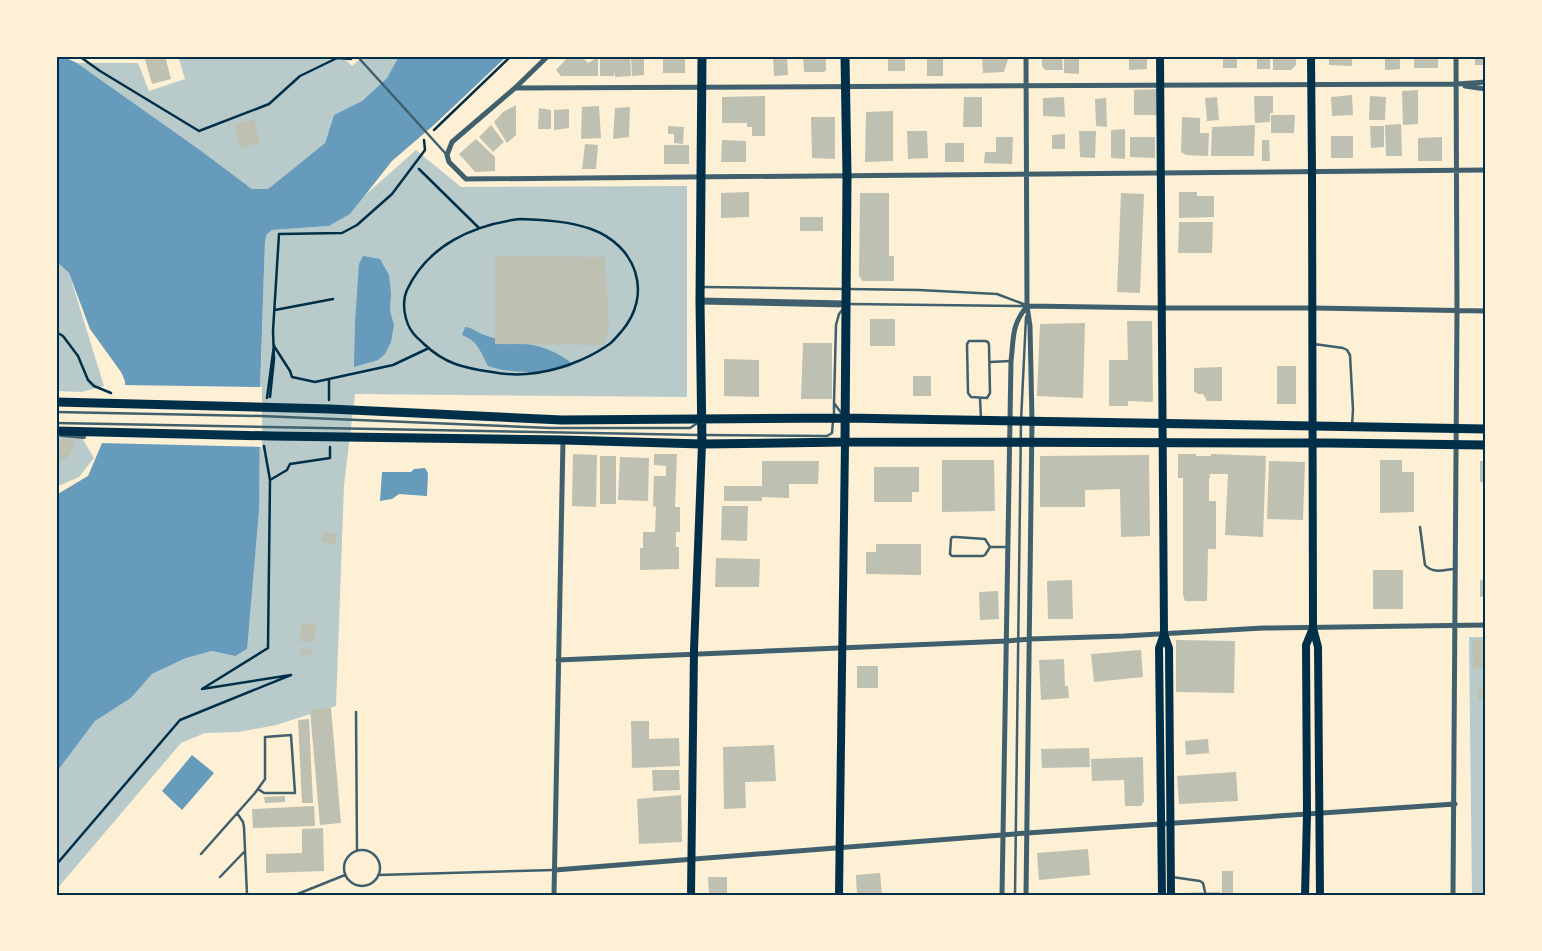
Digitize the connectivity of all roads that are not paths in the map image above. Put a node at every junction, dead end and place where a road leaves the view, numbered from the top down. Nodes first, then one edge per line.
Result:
1 (548, 56) edge
2 (702, 56) edge
3 (846, 56) edge
4 (1026, 56) edge
5 (1160, 56) edge
6 (1311, 56) edge
7 (1456, 56) edge
8 (356, 58) edge
9 (1486, 82) edge
10 (1311, 84) junction
11 (1457, 84) junction
12 (1160, 85) junction
13 (1026, 86) junction
14 (702, 87) junction
15 (845, 87) junction
16 (515, 88) junction
17 (1486, 89) edge
18 (447, 155) junction
19 (1457, 170) junction
20 (1486, 170) edge
21 (1312, 171) junction
22 (1161, 172) junction
23 (1027, 173) junction
24 (848, 176) junction
25 (701, 177) junction
26 (700, 287) junction
27 (847, 289) junction
28 (700, 301) junction
29 (846, 304) junction
30 (1027, 306) junction
31 (1162, 308) junction
32 (1312, 308) junction
33 (1457, 311) junction
34 (1486, 311) edge
35 (1312, 344) junction
36 (1011, 361) junction
37 (990, 362) junction
38 (980, 398) junction
39 (56, 402) edge
40 (834, 403) junction
41 (56, 412) edge
42 (833, 418) junction
43 (845, 418) junction
44 (702, 420) junction
45 (981, 420) junction
46 (1011, 420) junction
47 (1021, 421) junction
48 (1032, 421) junction
49 (56, 423) edge
50 (1163, 423) junction
51 (1312, 426) junction
52 (1352, 426) junction
53 (1456, 428) junction
54 (1486, 428) edge
55 (80, 430) junction
56 (56, 431) edge
57 (272, 431) junction
58 (56, 435) edge
59 (563, 440) junction
60 (702, 440) junction
61 (845, 442) junction
62 (1010, 442) junction
63 (1021, 442) junction
64 (1031, 442) junction
65 (1163, 443) junction
66 (1312, 443) junction
67 (1456, 444) junction
68 (1486, 445) edge
69 (1420, 526) dead end
70 (1008, 546) junction
71 (990, 547) junction
72 (1455, 569) junction
73 (1486, 625) edge
74 (1454, 626) junction
75 (1313, 628) junction
76 (1164, 633) junction
77 (1030, 639) junction
78 (1019, 640) junction
79 (1007, 641) junction
80 (843, 648) junction
81 (694, 654) junction
82 (558, 660) junction
83 (356, 712) dead end
84 (258, 789) junction
85 (1454, 804) junction
86 (237, 813) junction
87 (1320, 813) junction
88 (1307, 814) junction
89 (1161, 824) junction
90 (1170, 824) junction
91 (1027, 833) junction
92 (1015, 834) junction
93 (1003, 836) junction
94 (840, 848) junction
95 (245, 850) junction
96 (357, 850) junction
97 (200, 854) dead end
98 (692, 860) junction
99 (555, 870) junction
100 (345, 875) junction
101 (378, 875) junction
102 (220, 877) dead end
103 (1171, 877) junction
104 (1205, 892) dead end
105 (248, 895) edge
106 (295, 895) edge
107 (554, 895) edge
108 (691, 895) edge
109 (839, 895) edge
110 (1002, 895) edge
111 (1015, 895) edge
112 (1026, 895) edge
113 (1162, 895) edge
114 (1171, 895) edge
115 (1305, 895) edge
116 (1320, 895) edge
117 (1453, 895) edge

1 - 16 street
2 - 14 main road
3 - 15 main road
4 - 13 street
5 - 12 main road
6 - 10 main road
7 - 11 street
8 - 18 lane
9 - 11 street
10 - 11 street
10 - 12 street
10 - 21 main road
11 - 17 street
11 - 19 street
12 - 13 street
12 - 22 main road
13 - 15 street
13 - 23 street
14 - 15 street
14 - 16 street
14 - 25 main road
15 - 24 main road
16 - 18 street
18 - 25 street
19 - 20 street
19 - 21 street
19 - 33 street
21 - 22 street
21 - 32 main road
22 - 23 street
22 - 31 main road
23 - 24 street
23 - 30 street
24 - 25 street
24 - 27 main road
25 - 26 main road
26 - 27 lane
26 - 28 main road
27 - 29 main road
27 - 30 lane
28 - 29 street
28 - 44 main road
29 - 30 lane
29 - 40 lane
29 - 43 main road
30 - 31 street
30 - 36 street
30 - 47 lane
30 - 48 street
31 - 32 street
31 - 50 main road
32 - 33 street
32 - 35 main road
33 - 34 street
33 - 53 street
35 - 51 main road
35 - 52 lane
36 - 37 lane
36 - 46 street
37 - 38 lane
37 - 38 lane
38 - 45 lane
39 - 44 main road
40 - 42 lane
40 - 43 lane
41 - 44 lane
42 - 43 main road
42 - 44 main road
42 - 60 lane
43 - 45 main road
43 - 61 main road
44 - 60 main road
45 - 46 main road
46 - 47 main road
46 - 62 street
47 - 48 main road
47 - 63 lane
48 - 50 main road
48 - 64 street
49 - 55 lane
50 - 51 main road
50 - 65 main road
51 - 52 main road
51 - 66 main road
52 - 53 main road
53 - 54 main road
53 - 67 street
55 - 56 main road
55 - 57 main road
55 - 58 street
57 - 59 main road
57 - 60 lane
59 - 60 main road
59 - 82 street
60 - 61 main road
60 - 81 main road
61 - 62 main road
61 - 80 main road
62 - 63 main road
62 - 70 street
63 - 64 main road
63 - 78 lane
64 - 65 main road
64 - 77 street
65 - 66 main road
65 - 76 main road
66 - 67 main road
66 - 75 main road
67 - 68 main road
67 - 72 street
69 - 72 lane
70 - 71 lane
70 - 79 street
71 - 71 lane
72 - 74 street
73 - 74 street
74 - 75 street
74 - 85 street
75 - 76 street
75 - 87 main road
75 - 88 main road
76 - 77 street
76 - 89 main road
76 - 90 main road
77 - 78 street
77 - 91 street
78 - 79 street
78 - 92 lane
79 - 80 street
79 - 93 street
80 - 81 street
80 - 94 main road
81 - 82 street
81 - 98 main road
82 - 99 street
83 - 96 lane
84 - 84 lane
84 - 86 lane
85 - 87 street
85 - 117 street
86 - 95 lane
86 - 97 lane
87 - 88 street
87 - 116 main road
88 - 90 street
88 - 115 main road
89 - 90 street
89 - 91 street
89 - 113 main road
90 - 103 main road
91 - 92 street
91 - 112 street
92 - 93 street
92 - 111 lane
93 - 94 street
93 - 110 street
94 - 98 street
94 - 109 main road
95 - 102 lane
95 - 105 lane
96 - 100 lane
96 - 101 lane
98 - 99 street
98 - 108 main road
99 - 101 lane
99 - 107 street
100 - 101 lane
100 - 106 lane
103 - 104 lane
103 - 114 main road

